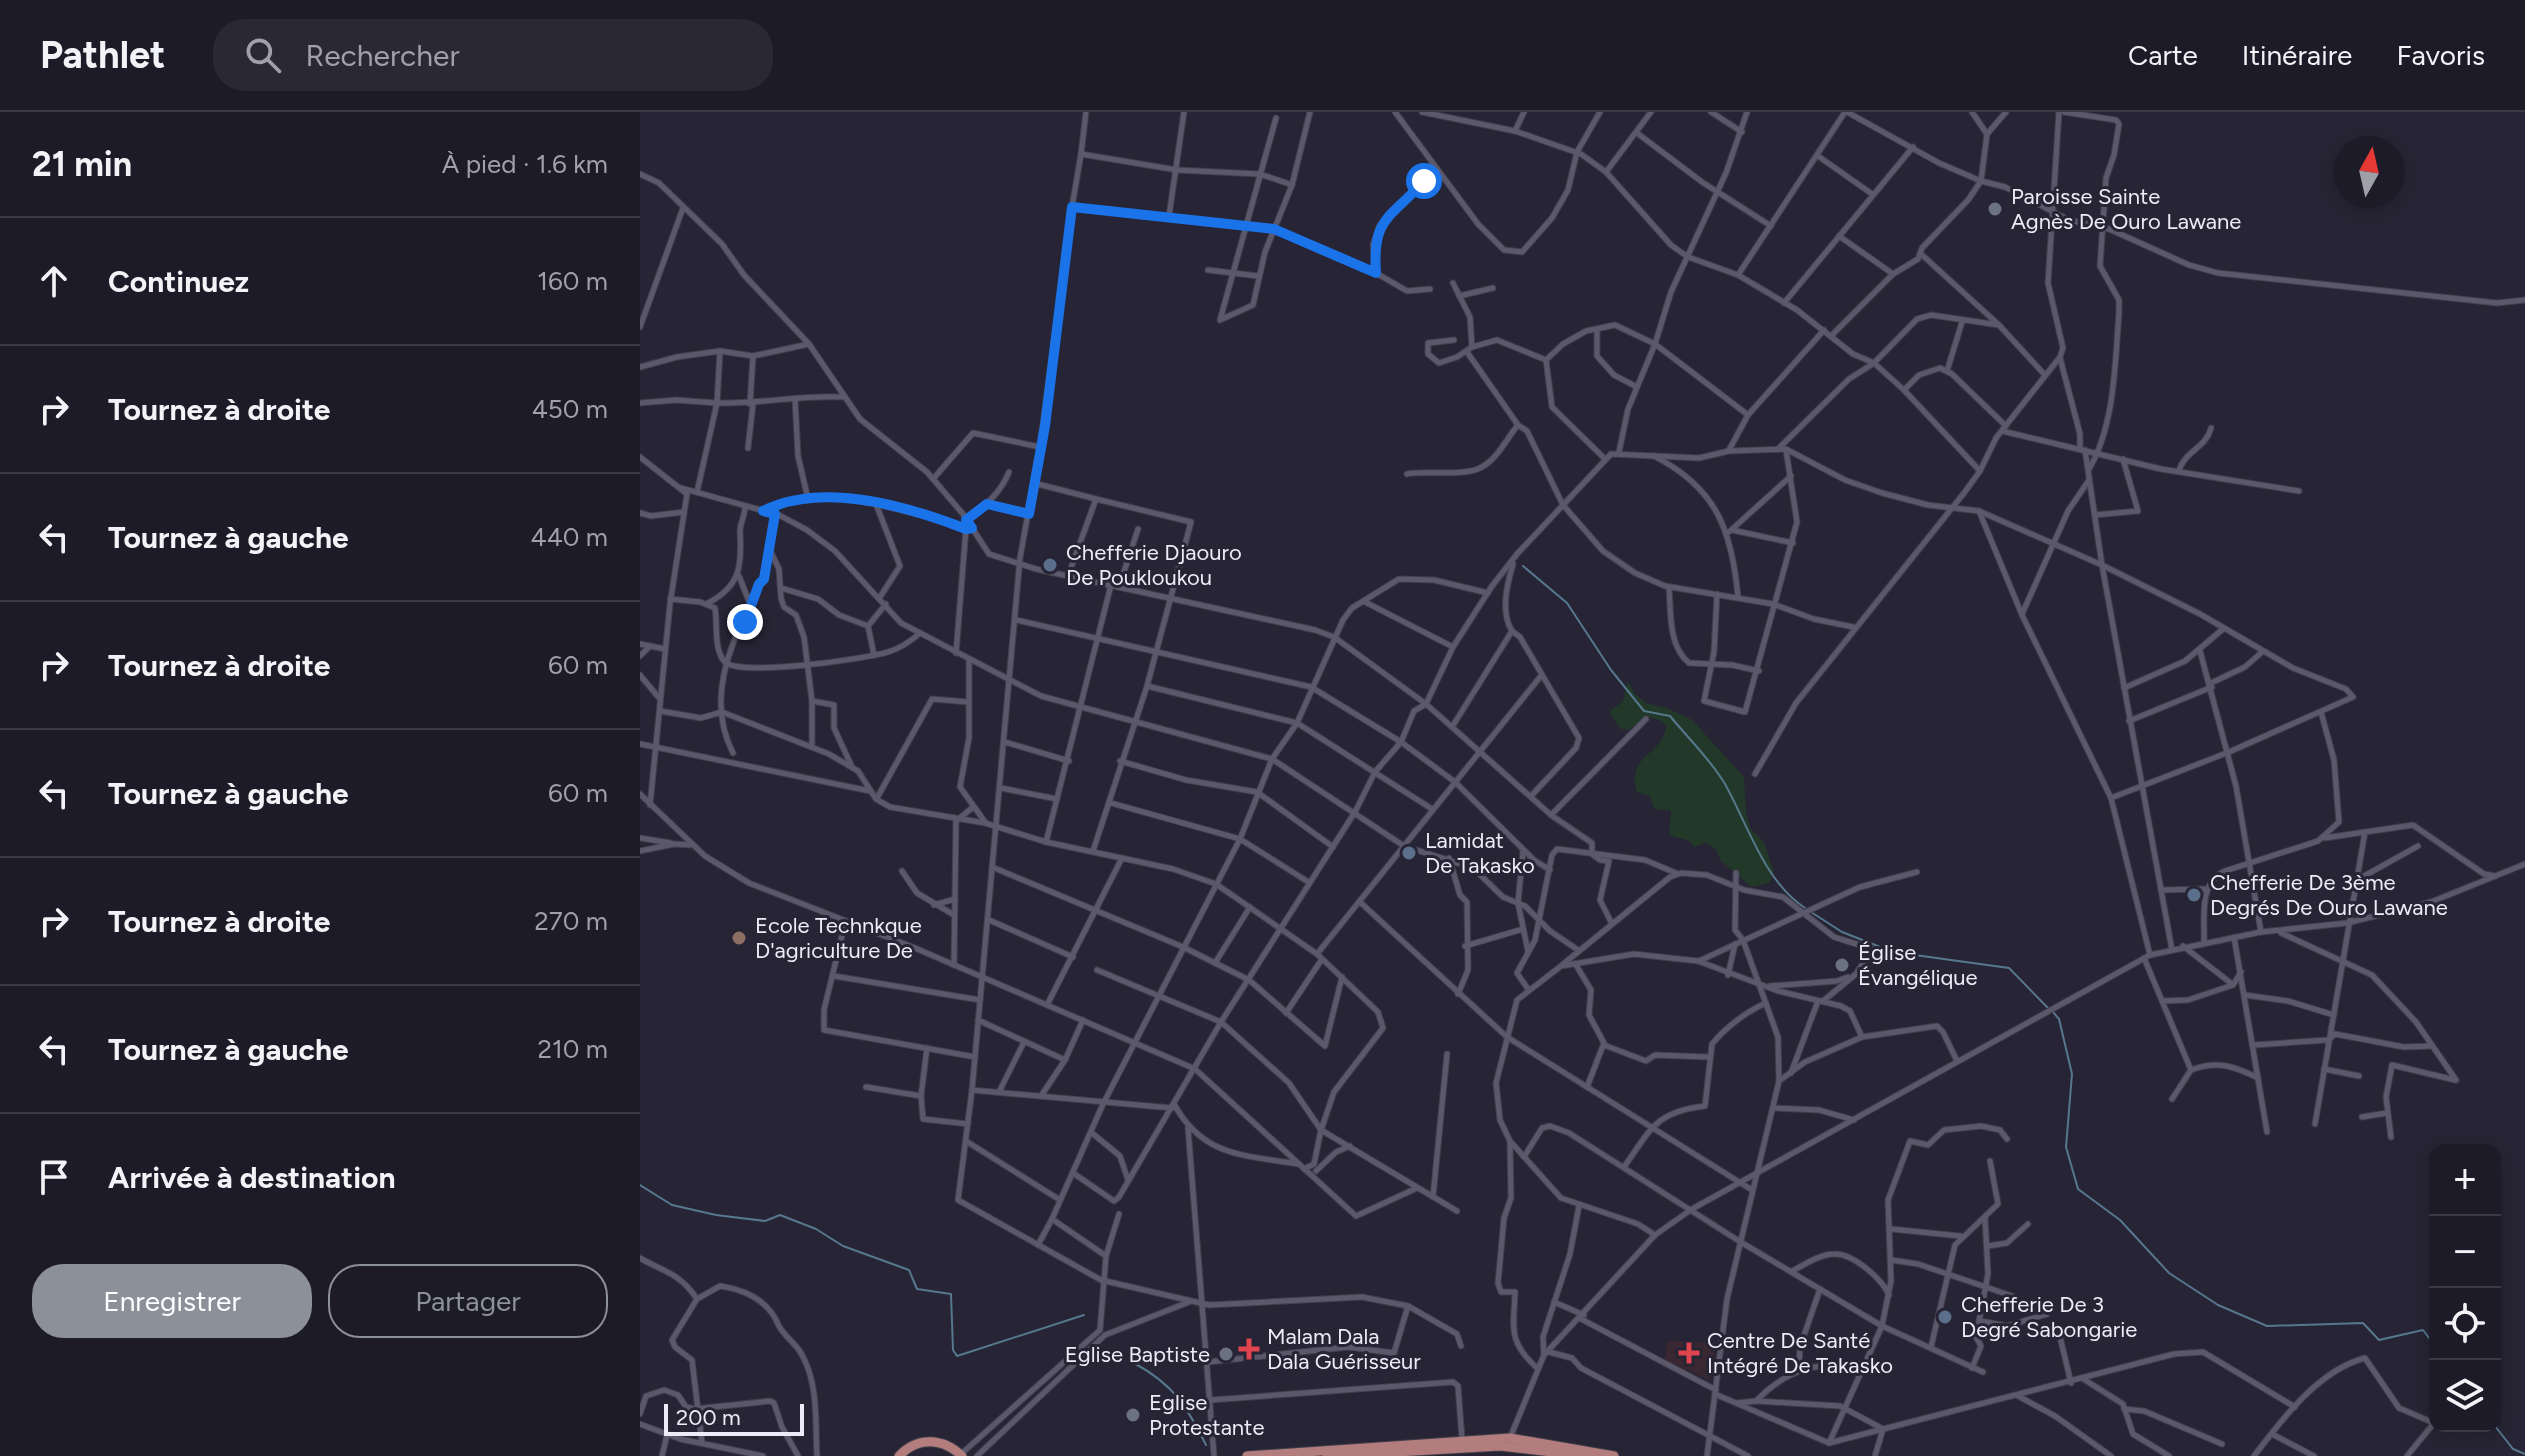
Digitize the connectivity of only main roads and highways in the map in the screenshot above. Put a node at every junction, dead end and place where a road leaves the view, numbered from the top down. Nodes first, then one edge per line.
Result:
1 (1533, 1452) edge
2 (962, 1455) edge
3 (899, 1456) edge
4 (1247, 1456) edge
5 (1327, 1456) edge
6 (1586, 1456) edge
7 (1614, 1456) edge

1 - 5 main road
1 - 6 main road
2 - 3 main road
4 - 7 main road

